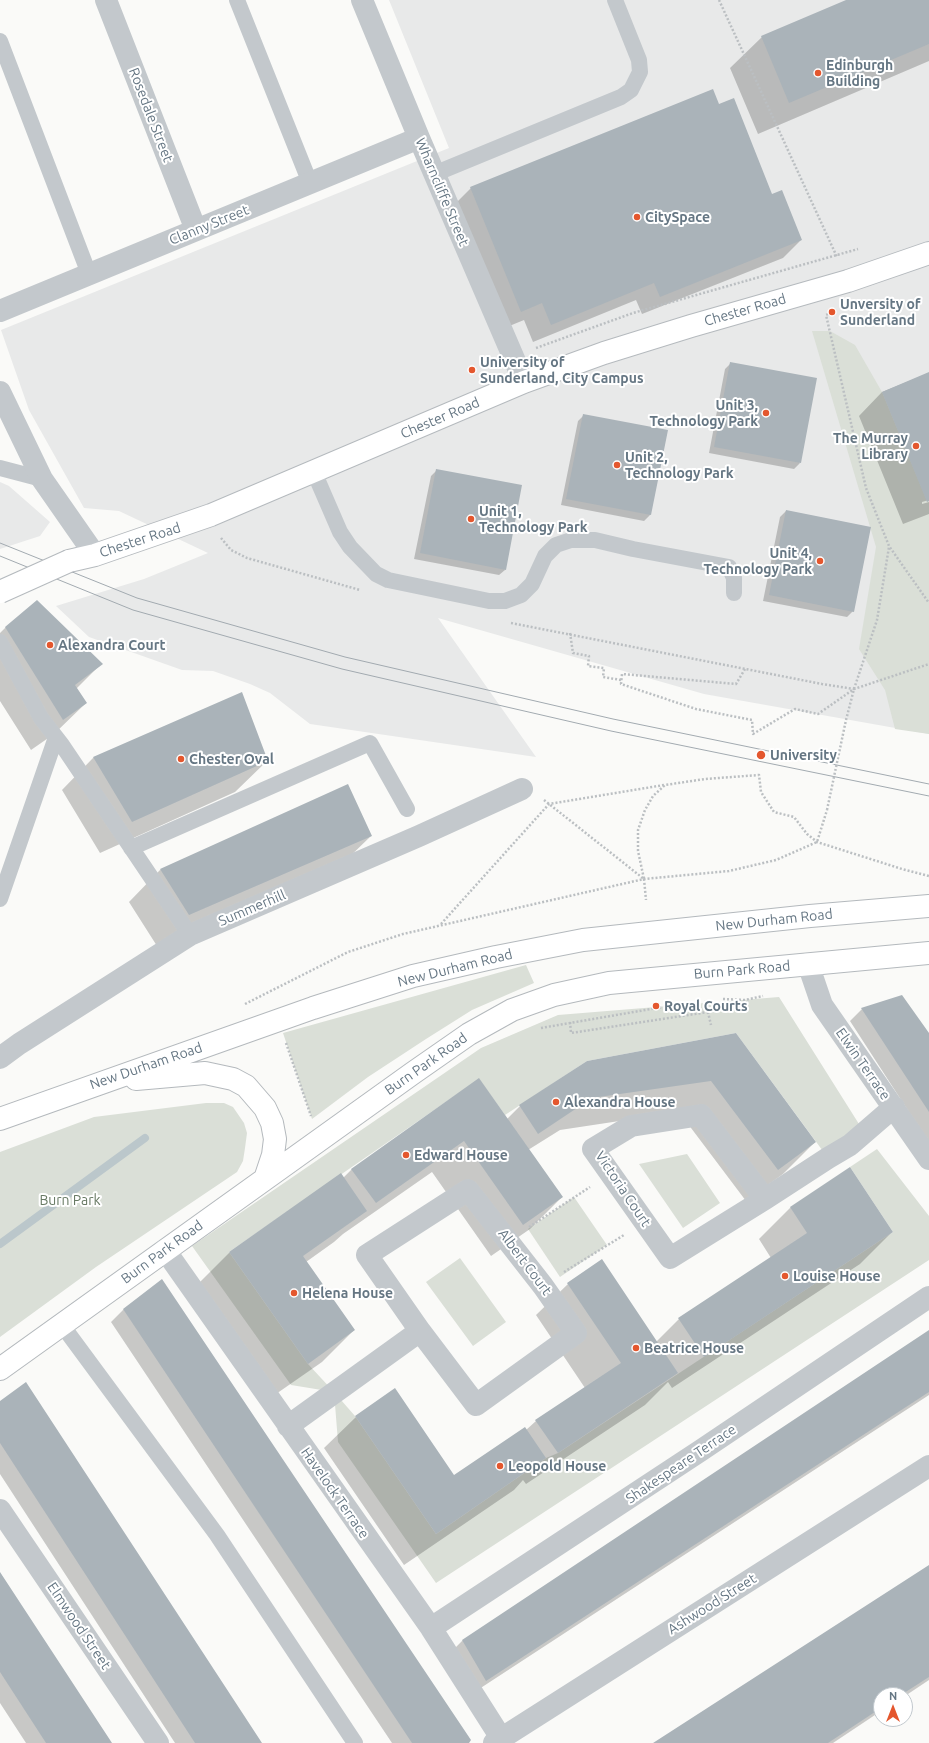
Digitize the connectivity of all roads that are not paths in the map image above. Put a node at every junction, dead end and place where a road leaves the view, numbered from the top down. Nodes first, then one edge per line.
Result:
1 (106, 0) edge
2 (236, 0) edge
3 (362, 0) edge
4 (615, 0) edge
5 (0, 41) edge
6 (418, 138) junction
7 (434, 174) junction
8 (310, 183) junction
9 (196, 230) junction
10 (929, 253) edge
11 (89, 274) junction
12 (0, 311) edge
13 (524, 382) junction
14 (0, 392) edge
15 (0, 468) edge
16 (314, 472) junction
17 (42, 479) junction
18 (95, 555) junction
19 (69, 561) junction
20 (0, 577) edge
21 (0, 592) edge
22 (734, 592) dead end
23 (0, 642) edge
24 (56, 737) junction
25 (522, 789) road end
26 (407, 809) dead end
27 (131, 848) junction
28 (0, 899) edge
29 (929, 906) edge
30 (190, 935) junction
31 (929, 953) edge
32 (808, 964) junction
33 (0, 1058) edge
34 (93, 1084) junction
35 (894, 1107) junction
36 (0, 1119) edge
37 (929, 1159) edge
38 (265, 1179) junction
39 (765, 1199) junction
40 (165, 1250) junction
41 (929, 1297) edge
42 (62, 1325) junction
43 (420, 1331) junction
44 (0, 1369) edge
45 (288, 1426) junction
46 (929, 1466) edge
47 (0, 1510) edge
48 (431, 1628) junction
49 (498, 1740) edge
50 (158, 1743) edge
51 (355, 1743) edge

1 - 9 street, Rosedale Street
2 - 8 lane
3 - 6 street, Wharncliffe Street
4 - 7 lane
5 - 11 lane
6 - 7 street, Wharncliffe Street
6 - 8 street, Clanny Street
7 - 13 street, Wharncliffe Street
8 - 9 street, Clanny Street
9 - 11 street, Clanny Street
10 - 13 main road, Chester Road
11 - 12 street, Clanny Street
13 - 16 main road, Chester Road
14 - 17 street
15 - 17 lane
16 - 18 main road, Chester Road
16 - 22 lane
17 - 18 street
18 - 19 main road, Chester Road
19 - 20 main road, Chester Road, bridge
19 - 21 main road, bridge
23 - 24 lane
24 - 27 lane
24 - 28 lane
25 - 30 street, Summerhill
26 - 27 lane
27 - 30 lane
29 - 34 main road, New Durham Road
30 - 33 street, Summerhill
31 - 32 main road, Burn Park Road
32 - 35 street, Elwin Terrace
32 - 38 main road, Burn Park Road
34 - 36 main road, New Durham Road
34 - 38 main road
35 - 37 street, Elwin Terrace
35 - 39 street, Victoria Court
38 - 40 main road, Burn Park Road
39 - 39 street, Victoria Court
40 - 42 main road, Burn Park Road
40 - 45 street, Havelock Terrace
41 - 48 street, Shakespeare Terrace
42 - 44 main road, Burn Park Road
42 - 51 lane
43 - 43 street, Albert Court
43 - 45 street
45 - 48 street, Havelock Terrace
46 - 49 street, Ashwood Street
47 - 50 street, Elmwood Street
48 - 49 street, Havelock Terrace

